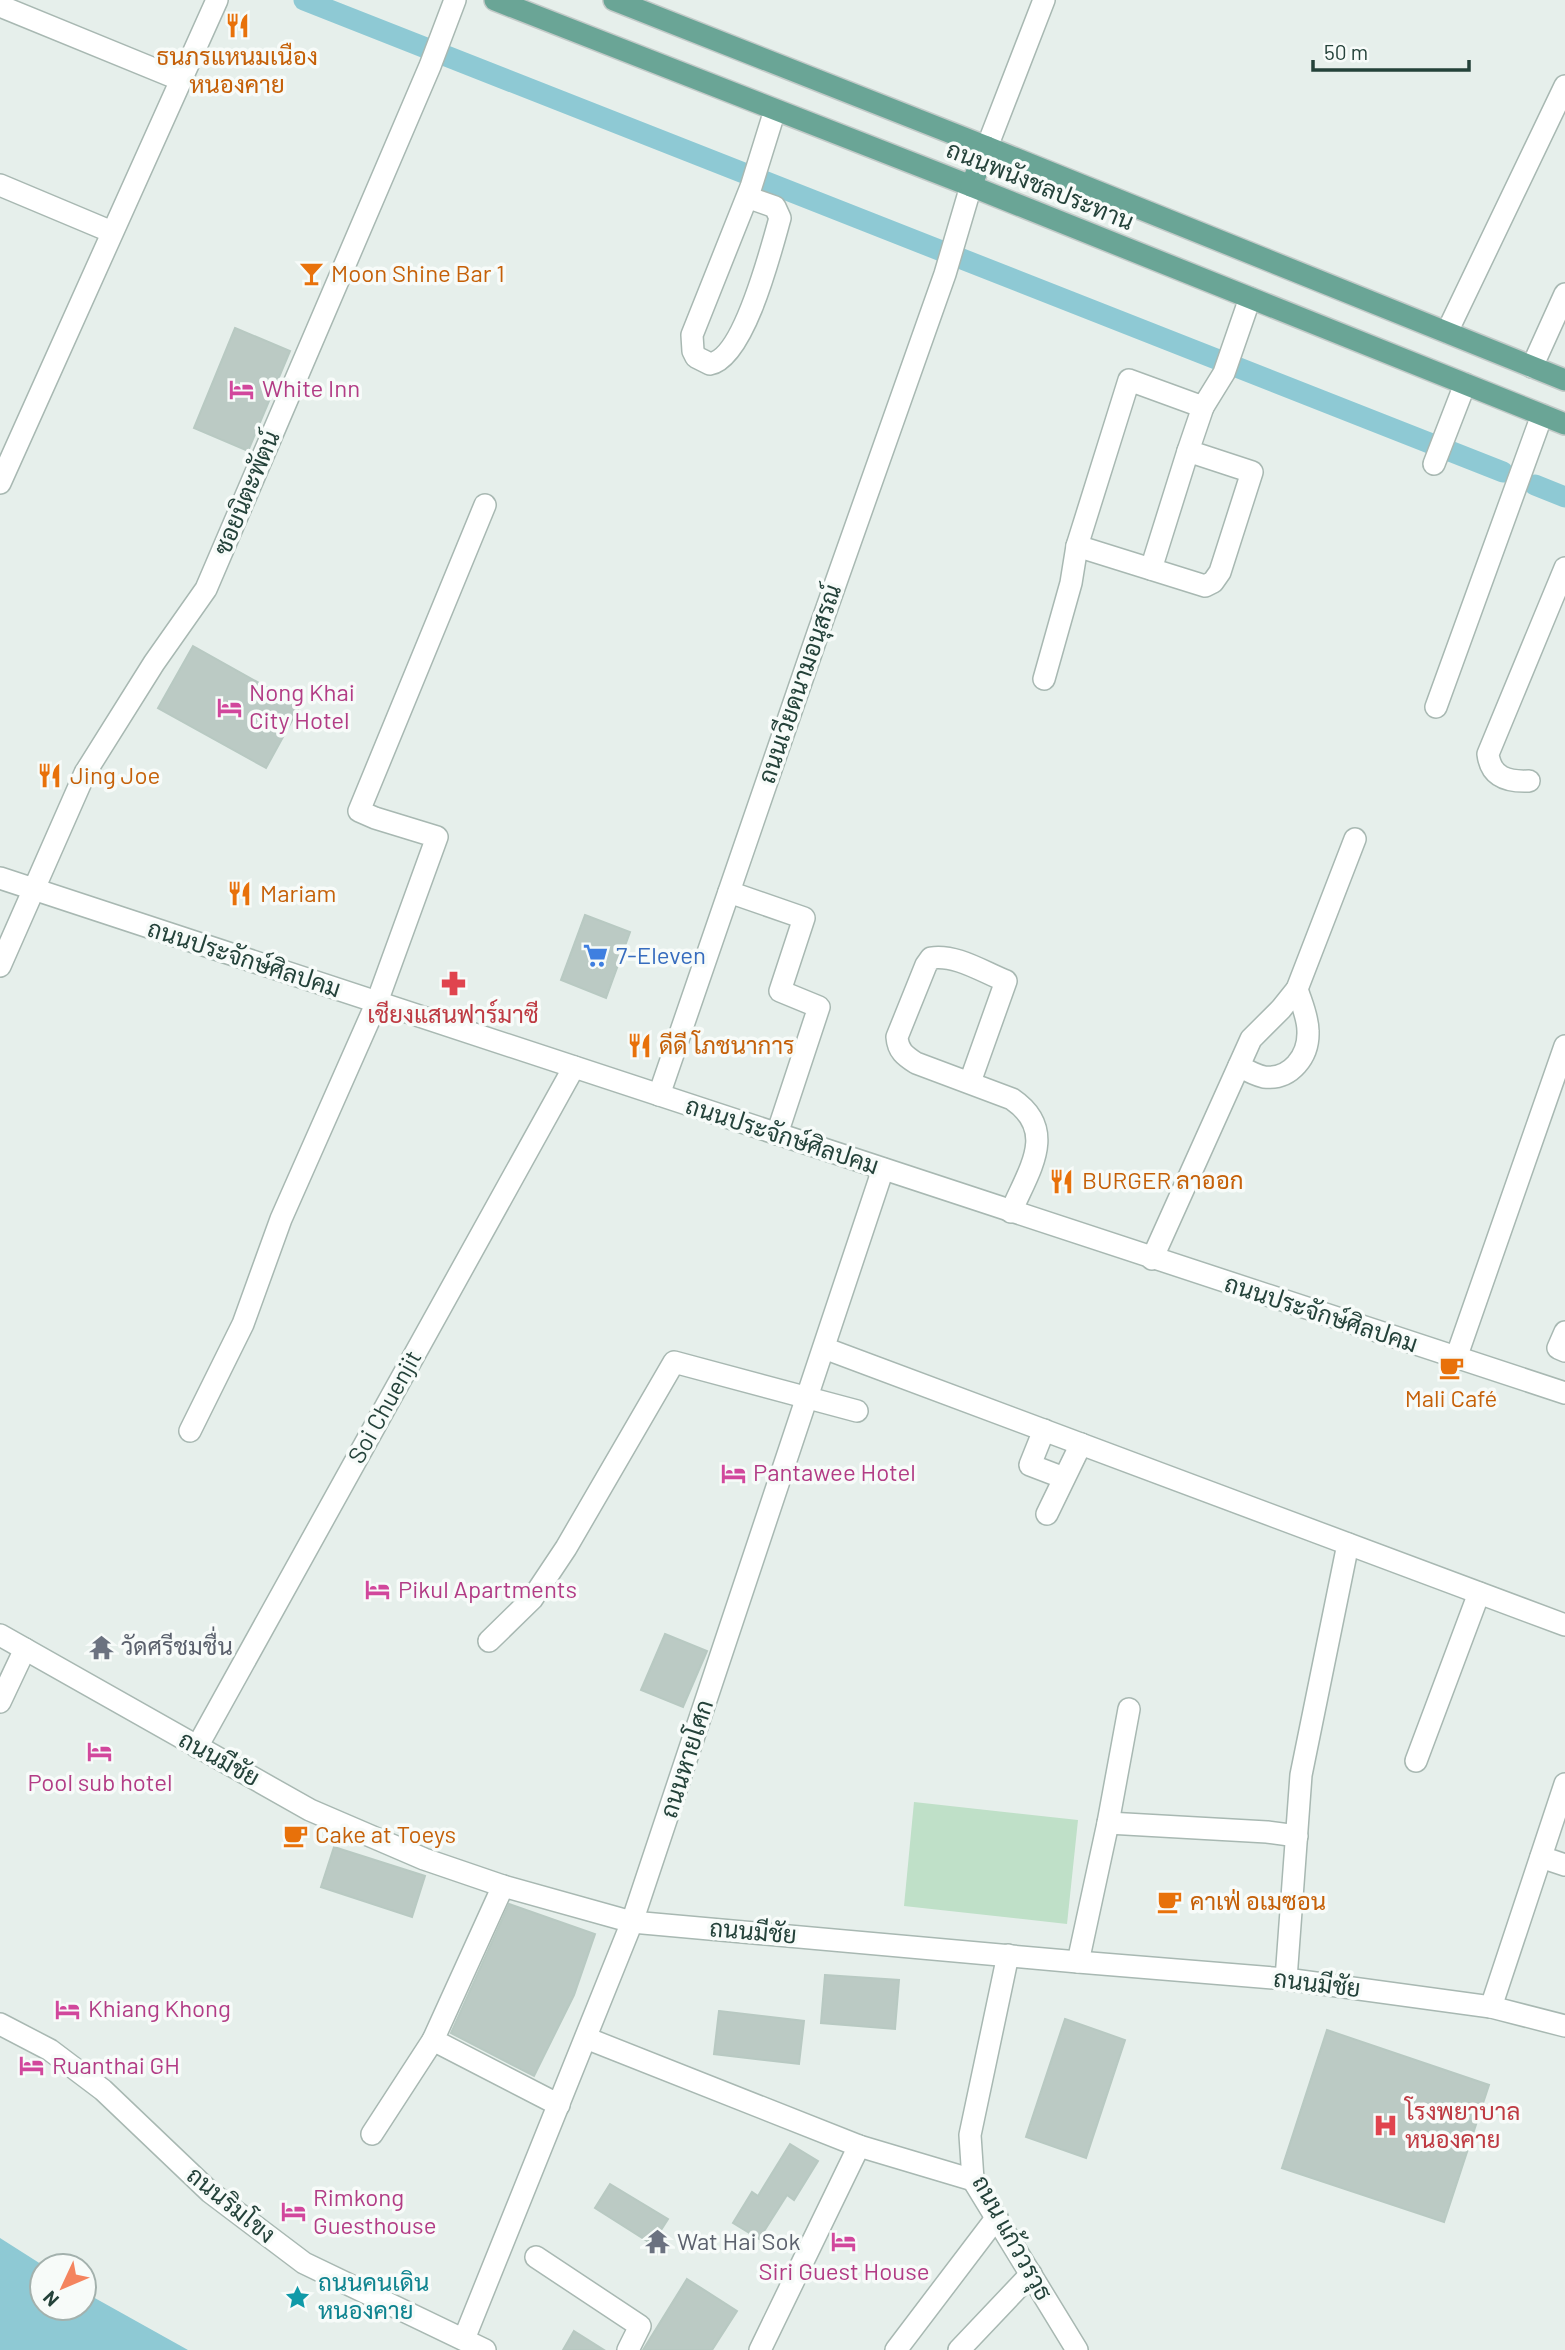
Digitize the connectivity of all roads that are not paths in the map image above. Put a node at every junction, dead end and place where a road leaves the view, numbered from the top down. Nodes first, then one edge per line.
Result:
1 (217, 0) edge
2 (455, 0) edge
3 (495, 0) edge
4 (614, 0) edge
5 (1044, 0) edge
6 (0, 6) edge
7 (181, 80) junction
8 (1565, 86) edge
9 (775, 110) junction
10 (987, 147) junction
11 (0, 185) edge
12 (971, 186) junction
13 (749, 192) junction
14 (112, 232) junction
15 (1565, 294) edge
16 (1250, 298) junction
17 (1447, 332) junction
18 (1532, 367) junction
19 (1565, 380) edge
20 (1465, 384) junction
21 (1203, 407) junction
22 (1542, 415) junction
23 (1565, 424) edge
24 (1188, 451) junction
25 (1439, 451) dead end
26 (0, 483) edge
27 (485, 505) dead end
28 (1077, 546) junction
29 (1565, 568) edge
30 (1151, 569) junction
31 (1044, 679) dead end
32 (1436, 707) dead end
33 (1528, 781) dead end
34 (1355, 839) dead end
35 (0, 878) edge
36 (35, 890) junction
37 (729, 892) junction
38 (0, 966) edge
39 (1297, 989) junction
40 (377, 1002) junction
41 (1565, 1046) edge
42 (1238, 1066) junction
43 (574, 1067) junction
44 (970, 1082) junction
45 (659, 1095) junction
46 (777, 1134) junction
47 (883, 1169) junction
48 (1011, 1212) junction
49 (1152, 1259) junction
50 (1565, 1332) edge
51 (824, 1348) junction
52 (1565, 1351) edge
53 (1455, 1357) junction
54 (1562, 1387) edge
55 (808, 1396) junction
56 (857, 1411) dead end
57 (1044, 1430) junction
58 (190, 1431) dead end
59 (1081, 1444) junction
60 (1063, 1478) junction
61 (1047, 1514) dead end
62 (1348, 1544) junction
63 (1479, 1593) junction
64 (1565, 1625) edge
65 (0, 1635) edge
66 (489, 1641) dead end
67 (25, 1649) junction
68 (0, 1702) edge
69 (1129, 1709) dead end
70 (197, 1747) junction
71 (1416, 1761) dead end
72 (1565, 1784) edge
73 (1108, 1823) junction
74 (1297, 1836) junction
75 (1541, 1857) junction
76 (1565, 1865) edge
77 (503, 1886) junction
78 (632, 1922) junction
79 (1008, 1955) junction
80 (1078, 1962) junction
81 (1286, 1979) junction
82 (1491, 2007) junction
83 (0, 2024) edge
84 (1565, 2026) edge
85 (586, 2038) junction
86 (433, 2040) junction
87 (559, 2105) junction
88 (372, 2134) dead end
89 (859, 2146) junction
90 (973, 2180) junction
91 (997, 2217) junction
92 (536, 2257) dead end
93 (1031, 2274) junction
94 (464, 2339) junction
95 (1074, 2349) edge
96 (485, 2350) edge
97 (628, 2350) edge
98 (760, 2350) edge
99 (896, 2350) edge
100 (959, 2350) edge

1 - 7 street
2 - 36 street, ซอยนิตะพัตน์
3 - 9 main road, ถนนพนังชลประทาน
4 - 10 main road, ถนนพนังชลประทาน
5 - 10 street
6 - 7 street
7 - 14 street
8 - 17 street
9 - 12 main road, ถนนพนังชลประทาน
9 - 13 street
10 - 12 main road
10 - 17 main road, ถนนพนังชลประทาน
11 - 14 street
12 - 16 main road, ถนนพนังชลประทาน
12 - 37 street, ถนนเวียดนามอนุสรณ์
13 - 13 street
14 - 26 street
15 - 18 street
16 - 20 main road, ถนนพนังชลประทาน
16 - 21 street
17 - 18 main road, ถนนพนังชลประทาน
18 - 19 main road, ถนนพนังชลประทาน
20 - 22 main road, ถนนพนังชลประทาน
20 - 25 street
21 - 24 street
21 - 28 street
22 - 23 main road, ถนนพนังชลประทาน
22 - 32 street
24 - 30 street
24 - 30 street
27 - 40 street
28 - 30 street
28 - 31 street
29 - 33 street
34 - 39 street
35 - 36 street, ถนนประจักษ์ศิลปคม
36 - 38 street, ซอยนิตะพัตน์
36 - 40 street, ถนนประจักษ์ศิลปคม
37 - 45 street, ถนนเวียดนามอนุสรณ์
37 - 46 street
39 - 42 street
39 - 42 street
40 - 43 street, ถนนประจักษ์ศิลปคม
40 - 58 street
41 - 53 street
42 - 49 street
43 - 45 street, ถนนประจักษ์ศิลปคม
43 - 70 street, Soi Chuenjit
44 - 44 street
44 - 48 street
45 - 46 street, ถนนประจักษ์ศิลปคม
46 - 47 street, ถนนประจักษ์ศิลปคม
47 - 48 street, ถนนประจักษ์ศิลปคม
47 - 51 street, ถนนหายโศก
48 - 49 street, ถนนประจักษ์ศิลปคม
49 - 53 street, ถนนประจักษ์ศิลปคม
50 - 52 street
51 - 55 street, ถนนหายโศก
51 - 57 street
53 - 54 street, ถนนประจักษ์ศิลปคม
55 - 56 street
55 - 66 street
55 - 78 street, ถนนหายโศก
57 - 59 street
57 - 60 street
59 - 60 street
59 - 62 street
60 - 61 street
62 - 63 street
62 - 74 street
63 - 64 street
63 - 71 street
65 - 67 street, ถนนมีชัย
67 - 68 street
67 - 70 street, ถนนมีชัย
69 - 73 street
70 - 77 street, ถนนมีชัย
72 - 75 street
73 - 74 street
73 - 80 street
74 - 81 street
75 - 76 street
75 - 82 street
77 - 78 street, ถนนมีชัย
77 - 86 street
78 - 79 street, ถนนมีชัย
78 - 85 street, ถนนหายโศก
79 - 80 street, ถนนมีชัย
79 - 90 street, ถนน แก้ววรวุธ
80 - 81 street, ถนนมีชัย
81 - 82 street, ถนนมีชัย
82 - 84 street, ถนนมีชัย
83 - 94 street, ถนนริมโขง
85 - 87 street, ถนนหายโศก
85 - 89 street
86 - 87 street
86 - 88 street
87 - 94 street, ถนนหายโศก
89 - 90 street
89 - 98 street
90 - 91 street, ถนน แก้ววรวุธ
91 - 93 street, ถนน แก้ววรวุธ
91 - 99 street
92 - 97 street
93 - 95 street, ถนน แก้ววรวุธ
93 - 100 street
94 - 96 street, ถนนริมโขง

